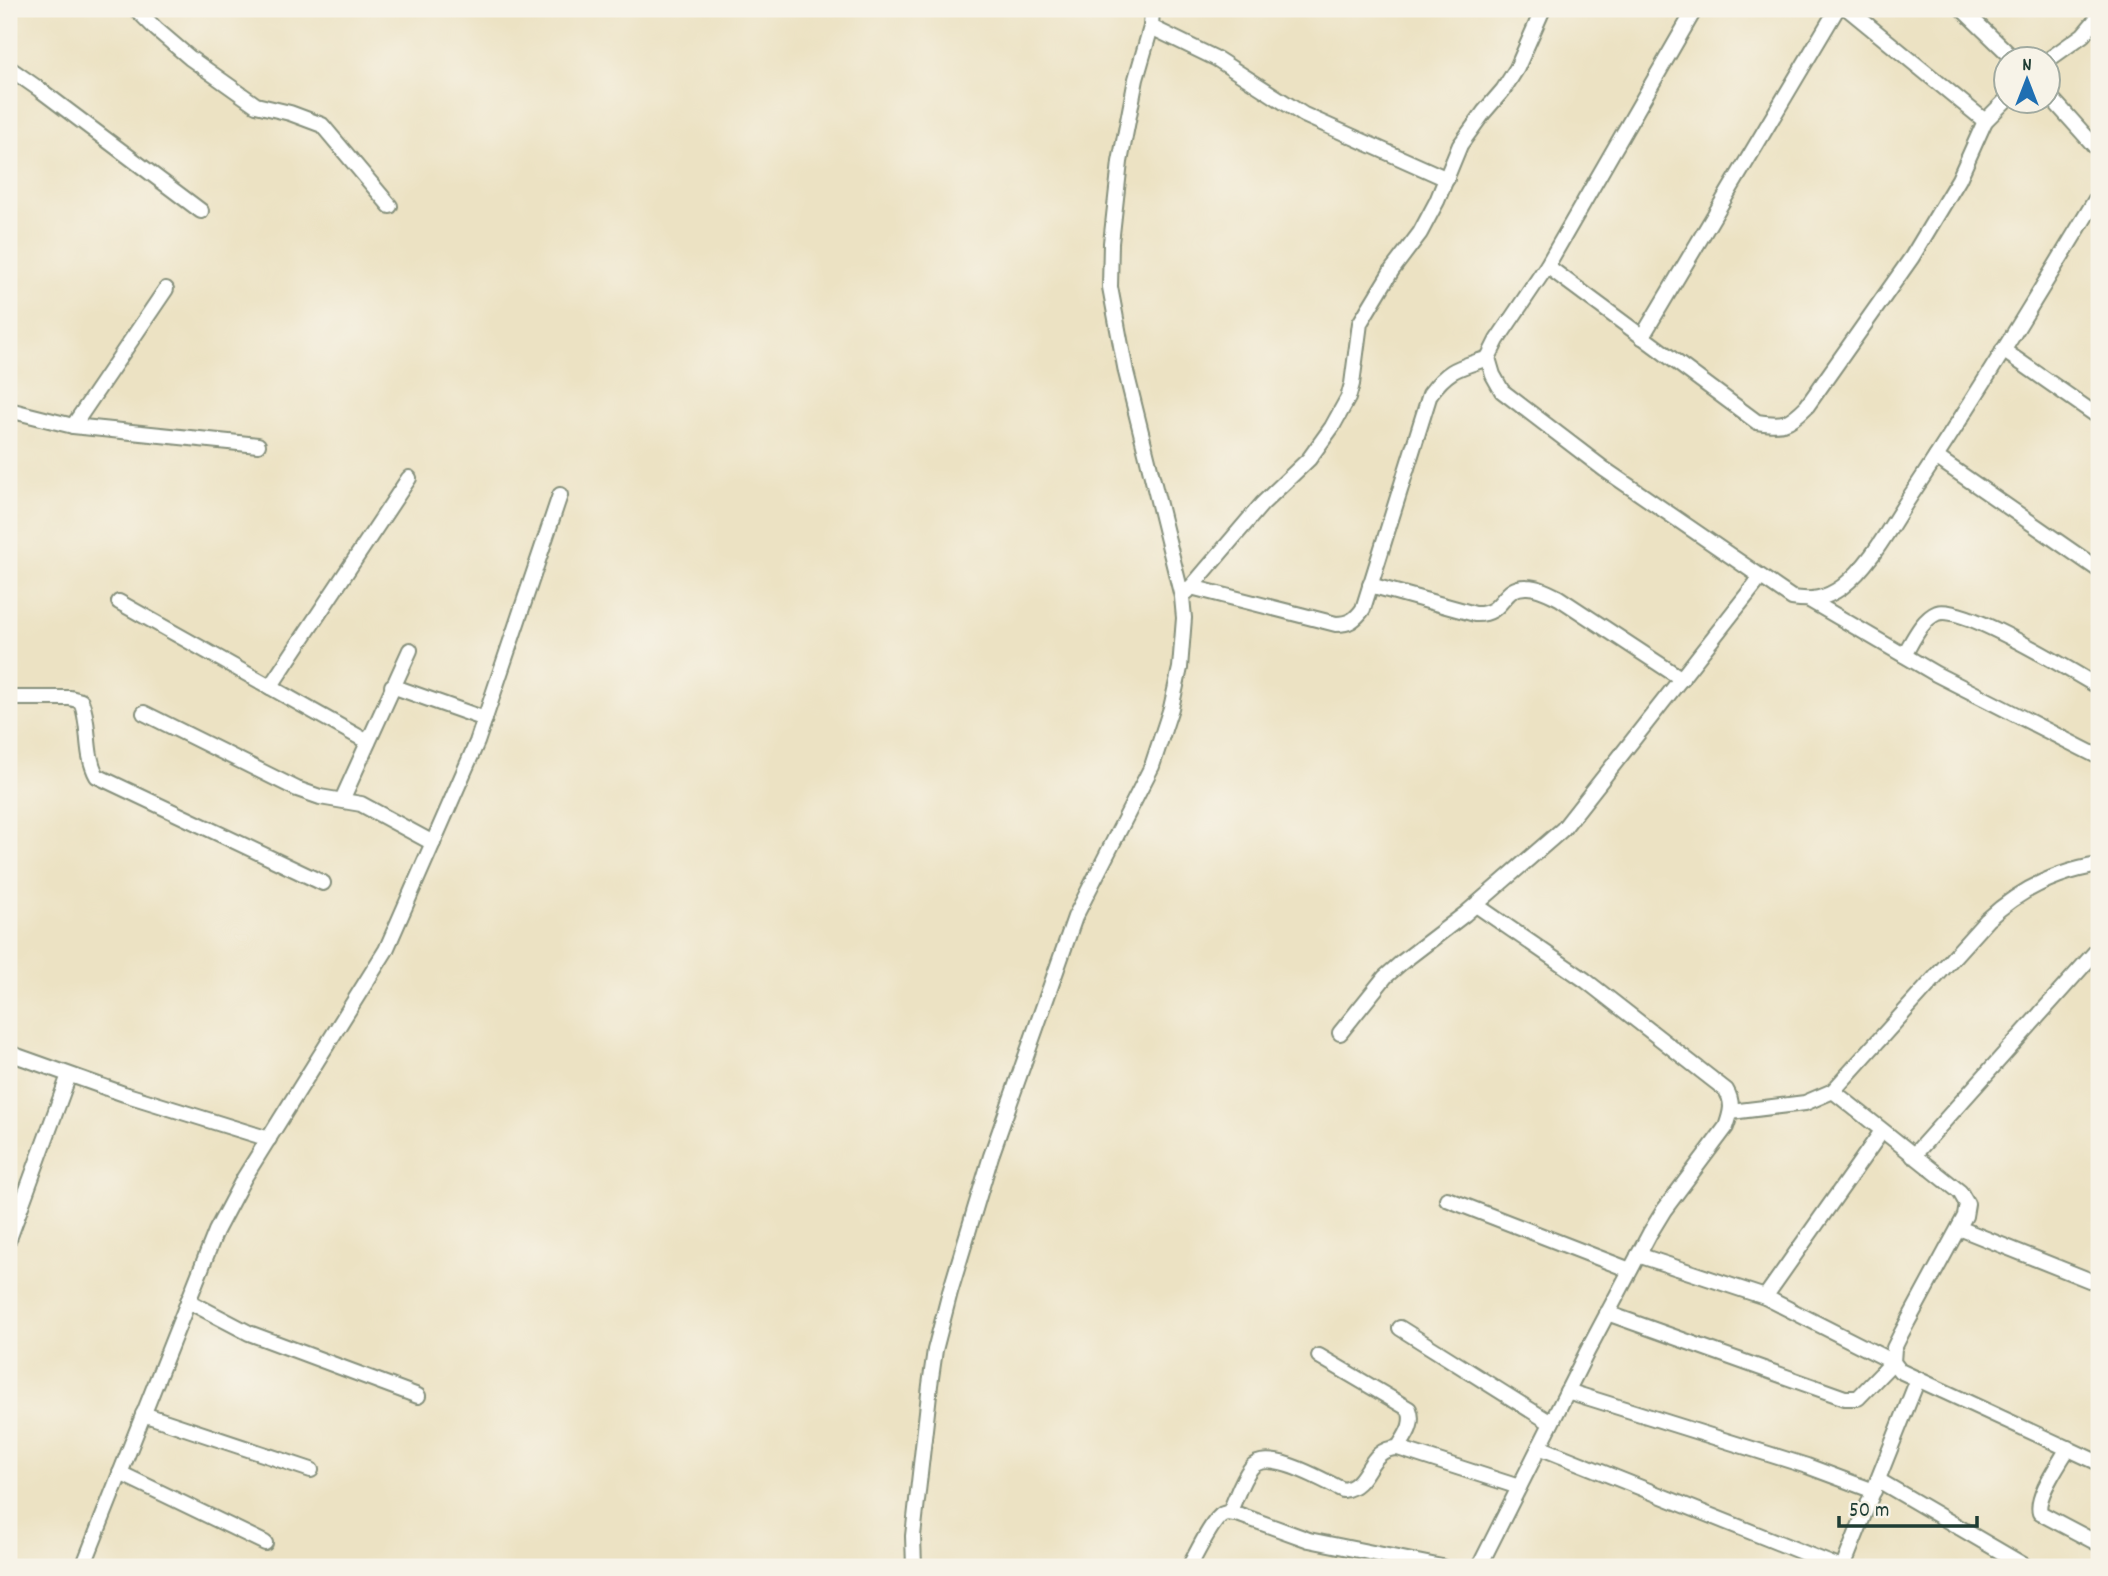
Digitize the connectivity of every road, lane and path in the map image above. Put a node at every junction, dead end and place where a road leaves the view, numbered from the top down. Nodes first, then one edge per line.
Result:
1 (136, 9) edge
2 (1152, 9) edge
3 (1543, 9) edge
4 (1695, 9) edge
5 (1837, 9) edge
6 (1848, 9) edge
7 (1962, 9) edge
8 (2099, 16) edge
9 (1150, 27) junction
10 (2000, 46) edge
11 (2062, 50) edge
12 (9, 68) edge
13 (2062, 109) edge
14 (1993, 113) edge
15 (1985, 121) junction
16 (2099, 151) edge
17 (1447, 179) junction
18 (2099, 194) edge
19 (390, 206) dead end
20 (201, 211) dead end
21 (1547, 266) junction
22 (166, 289) dead end
23 (1642, 337) junction
24 (2003, 350) junction
25 (1488, 358) junction
26 (9, 410) edge
27 (2097, 412) edge
28 (73, 426) junction
29 (258, 445) dead end
30 (1936, 457) junction
31 (409, 478) dead end
32 (561, 495) dead end
33 (2099, 570) edge
34 (1761, 577) junction
35 (1370, 585) junction
36 (1187, 592) junction
37 (1811, 601) junction
38 (119, 602) dead end
39 (410, 650) dead end
40 (1904, 655) junction
41 (1682, 679) junction
42 (392, 686) junction
43 (270, 687) junction
44 (2099, 687) edge
45 (9, 698) edge
46 (144, 713) dead end
47 (485, 719) junction
48 (368, 742) junction
49 (2099, 757) edge
50 (342, 800) junction
51 (433, 843) junction
52 (2099, 865) edge
53 (323, 883) dead end
54 (1476, 905) junction
55 (2099, 948) edge
56 (1340, 1033) dead end
57 (9, 1053) edge
58 (69, 1074) junction
59 (1833, 1091) junction
60 (1731, 1112) junction
61 (1882, 1131) junction
62 (269, 1139) junction
63 (1913, 1156) junction
64 (1447, 1199) dead end
65 (1959, 1228) junction
66 (9, 1239) edge
67 (1638, 1255) junction
68 (1630, 1270) junction
69 (2099, 1284) edge
70 (1765, 1297) junction
71 (188, 1301) junction
72 (1607, 1313) junction
73 (1400, 1328) dead end
74 (1319, 1356) dead end
75 (1893, 1362) junction
76 (1918, 1379) junction
77 (1567, 1391) junction
78 (418, 1396) dead end
79 (143, 1414) junction
80 (1551, 1423) junction
81 (1539, 1447) junction
82 (1398, 1448) junction
83 (2068, 1448) junction
84 (2099, 1463) edge
85 (312, 1470) dead end
86 (120, 1473) junction
87 (1876, 1485) junction
88 (1519, 1487) junction
89 (1229, 1513) junction
90 (265, 1543) dead end
91 (2099, 1545) edge
92 (83, 1567) edge
93 (914, 1567) edge
94 (1189, 1567) edge
95 (1442, 1567) edge
96 (1479, 1567) edge
97 (1841, 1567) edge
98 (2027, 1567) edge

1 - 19 street
2 - 9 street
3 - 17 street
4 - 21 street
5 - 23 street
6 - 15 street
7 - 10 street
8 - 11 street
9 - 17 street
9 - 36 street
12 - 20 street
13 - 16 street
14 - 15 street
15 - 23 street
17 - 36 street
18 - 24 street
21 - 23 street
21 - 25 street
22 - 28 street
24 - 27 street
24 - 30 street
25 - 34 street
25 - 35 street
26 - 28 street
28 - 29 street
30 - 33 street
30 - 37 street
31 - 43 street
32 - 47 street
34 - 37 street
34 - 41 street
35 - 36 street
35 - 41 street
36 - 93 street
37 - 40 street
38 - 43 street
39 - 42 street
40 - 44 street
40 - 49 street
41 - 54 street
42 - 47 street
42 - 48 street
43 - 48 street
45 - 53 street
46 - 50 street
47 - 51 street
48 - 50 street
50 - 51 street
51 - 62 street
52 - 59 street
54 - 56 street
54 - 60 street
55 - 63 street
57 - 58 street
58 - 62 street
58 - 66 street
59 - 60 street
59 - 61 street
60 - 67 street
61 - 63 street
61 - 70 street
62 - 71 street
63 - 65 street
64 - 68 street
65 - 69 street
65 - 75 street
67 - 68 street
67 - 70 street
68 - 72 street
70 - 75 street
71 - 78 street
71 - 79 street
72 - 75 street
72 - 77 street
73 - 80 street
74 - 82 street
75 - 76 street
76 - 83 street
76 - 87 street
77 - 80 street
77 - 87 street
79 - 85 street
79 - 86 street
80 - 81 street
81 - 88 street
81 - 97 street
82 - 88 street
82 - 89 street
83 - 84 street
83 - 91 street
86 - 90 street
86 - 92 street
87 - 97 street
87 - 98 street
88 - 96 street
89 - 94 street
89 - 95 street

